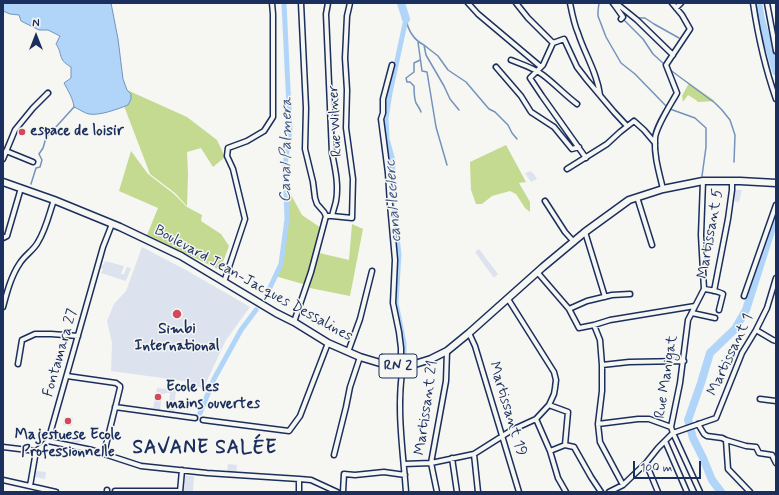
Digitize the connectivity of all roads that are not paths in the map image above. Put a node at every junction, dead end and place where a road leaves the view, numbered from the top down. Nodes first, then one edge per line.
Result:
1 (272, 3) edge
2 (301, 3) edge
3 (328, 3) edge
4 (350, 3) edge
5 (468, 3) edge
6 (516, 3) edge
7 (570, 3) edge
8 (613, 3) edge
9 (616, 3) edge
10 (672, 3) edge
11 (681, 3) edge
12 (753, 3) edge
13 (767, 3) edge
14 (676, 8) junction
15 (622, 18) dead end
16 (554, 43) junction
17 (776, 51) edge
18 (673, 55) junction
19 (511, 60) dead end
20 (392, 65) dead end
21 (496, 67) dead end
22 (539, 69) junction
23 (48, 93) dead end
24 (600, 95) junction
25 (776, 99) edge
26 (577, 104) dead end
27 (627, 126) junction
28 (655, 143) junction
29 (579, 147) junction
30 (6, 151) junction
31 (586, 158) junction
32 (3, 159) edge
33 (33, 162) dead end
34 (567, 169) dead end
35 (703, 181) junction
36 (732, 181) junction
37 (3, 182) edge
38 (776, 183) edge
39 (20, 188) junction
40 (663, 188) junction
41 (637, 198) junction
42 (54, 200) junction
43 (544, 201) dead end
44 (776, 205) edge
45 (326, 216) junction
46 (332, 216) junction
47 (112, 224) junction
48 (585, 232) junction
49 (3, 238) edge
50 (574, 242) junction
51 (652, 245) dead end
52 (372, 271) dead end
53 (538, 272) junction
54 (776, 278) edge
55 (224, 282) junction
56 (704, 289) junction
57 (714, 291) junction
58 (630, 294) dead end
59 (744, 296) dead end
60 (605, 297) junction
61 (508, 299) junction
62 (695, 306) junction
63 (3, 307) edge
64 (569, 308) junction
65 (719, 310) dead end
66 (692, 313) junction
67 (715, 318) dead end
68 (294, 322) junction
69 (594, 325) junction
70 (756, 330) junction
71 (469, 333) junction
72 (78, 336) junction
73 (776, 341) edge
74 (328, 343) junction
75 (447, 351) junction
76 (348, 352) junction
77 (360, 357) junction
78 (684, 361) junction
79 (18, 364) dead end
80 (602, 365) junction
81 (402, 366) junction
82 (67, 376) junction
83 (760, 399) dead end
84 (776, 401) edge
85 (549, 405) junction
86 (115, 407) junction
87 (195, 418) dead end
88 (536, 419) junction
89 (203, 420) dead end
90 (598, 424) junction
91 (698, 424) junction
92 (671, 427) junction
93 (673, 433) junction
94 (502, 436) junction
95 (726, 440) junction
96 (48, 441) junction
97 (665, 441) junction
98 (565, 445) junction
99 (3, 447) edge
100 (36, 451) junction
101 (550, 451) junction
102 (104, 453) junction
103 (474, 454) junction
104 (334, 455) dead end
105 (452, 458) junction
106 (431, 463) junction
107 (646, 463) junction
108 (776, 463) edge
109 (404, 464) junction
110 (182, 470) junction
111 (405, 475) junction
112 (299, 479) junction
113 (3, 480) edge
114 (623, 485) junction
115 (30, 486) junction
116 (115, 491) edge
117 (180, 491) edge
118 (56, 492) edge
119 (299, 492) edge
120 (337, 492) edge
121 (343, 492) edge
122 (406, 492) edge
123 (437, 492) edge
124 (457, 492) edge
125 (478, 492) edge
126 (519, 492) edge
127 (566, 492) edge
128 (601, 492) edge
129 (609, 492) edge
130 (658, 492) edge
131 (687, 492) edge
132 (700, 492) edge
133 (750, 492) edge

1 - 55 street
2 - 45 street
3 - 46 street
4 - 46 street, Rue Wilner
5 - 22 street
6 - 16 street
7 - 24 street
8 - 15 street
9 - 18 street
10 - 14 street
11 - 14 street
12 - 25 street
13 - 17 street
14 - 18 street
16 - 22 street
16 - 24 street
18 - 28 street
19 - 22 street
20 - 81 street
21 - 29 street
22 - 26 street
22 - 29 street
23 - 30 street
24 - 27 street
27 - 28 street
27 - 31 street
28 - 40 street
29 - 31 street
30 - 32 street
30 - 33 street
31 - 34 street
35 - 36 main road, Boulevard Jean-Jacques Dessalines / RN 2
35 - 40 main road, Boulevard Jean-Jacques Dessalines / RN 2
35 - 56 street
36 - 38 main road, Boulevard Jean-Jacques Dessalines / RN 2
36 - 57 street, Martissant 5
37 - 39 main road, Boulevard Jean-Jacques Dessalines / RN 2
39 - 42 main road, Boulevard Jean-Jacques Dessalines / RN 2
39 - 49 street
40 - 41 main road, Boulevard Jean-Jacques Dessalines / RN 2
41 - 48 main road, Boulevard Jean-Jacques Dessalines / RN 2
41 - 51 street
42 - 47 main road, Boulevard Jean-Jacques Dessalines / RN 2
42 - 63 street
43 - 50 street
44 - 59 street
45 - 46 street
45 - 68 street
47 - 55 main road, Boulevard Jean-Jacques Dessalines / RN 2
47 - 72 street, Fontamara 27
48 - 50 main road, Boulevard Jean-Jacques Dessalines / RN 2
48 - 60 street
50 - 53 main road, Boulevard Jean-Jacques Dessalines / RN 2
52 - 76 street
53 - 61 main road, Boulevard Jean-Jacques Dessalines / RN 2
53 - 64 street
54 - 70 street, Martissant 1
55 - 68 main road, Boulevard Jean-Jacques Dessalines / RN 2
56 - 57 street
56 - 62 street, Rue Manigat
57 - 65 street
58 - 60 street
60 - 64 street
61 - 71 main road, Boulevard Jean-Jacques Dessalines / RN 2
61 - 85 street
62 - 66 street, Rue Manigat
62 - 69 street
64 - 69 street
66 - 67 street
66 - 78 street, Rue Manigat
68 - 74 main road, Boulevard Jean-Jacques Dessalines / RN 2
69 - 80 street
70 - 73 street
70 - 91 street, Martissant 1
71 - 75 main road, Boulevard Jean-Jacques Dessalines / RN 2
71 - 94 street, Martissant 19
72 - 79 street
72 - 82 street, Fontamara 27
74 - 76 main road, Boulevard Jean-Jacques Dessalines / RN 2
74 - 89 street
75 - 81 main road, Boulevard Jean-Jacques Dessalines / RN 2
75 - 106 street, Martissant 21
76 - 77 main road, Boulevard Jean-Jacques Dessalines / RN 2
77 - 81 main road, Boulevard Jean-Jacques Dessalines / RN 2
77 - 104 street
78 - 80 street
78 - 92 street, Rue Manigat
80 - 90 street
81 - 109 street
82 - 86 street
82 - 96 street, Fontamara 27
83 - 84 street
85 - 88 street
85 - 98 street
86 - 87 street
86 - 102 street
88 - 94 street
88 - 101 street
90 - 92 street
90 - 114 street
91 - 93 street, Martissant 1
91 - 95 street
92 - 93 street, Rue Manigat
93 - 97 street, Rue Manigat
93 - 132 street
94 - 103 street
94 - 126 street, Martissant 19
95 - 108 street
95 - 133 street
96 - 100 street
96 - 102 street
97 - 107 street, Rue Manigat
97 - 131 street
98 - 101 street
98 - 128 street
99 - 100 street
100 - 115 street
101 - 127 street
102 - 110 street
103 - 105 street
103 - 125 street
105 - 106 street
105 - 124 street
106 - 109 street
106 - 123 street, Martissant 21
107 - 114 street, Rue Manigat
107 - 130 street
109 - 111 street
110 - 112 street
110 - 117 street
111 - 121 street
111 - 122 street
112 - 119 street
112 - 120 street
113 - 115 street
114 - 129 street, Rue Manigat
115 - 118 street
116 - 117 street

